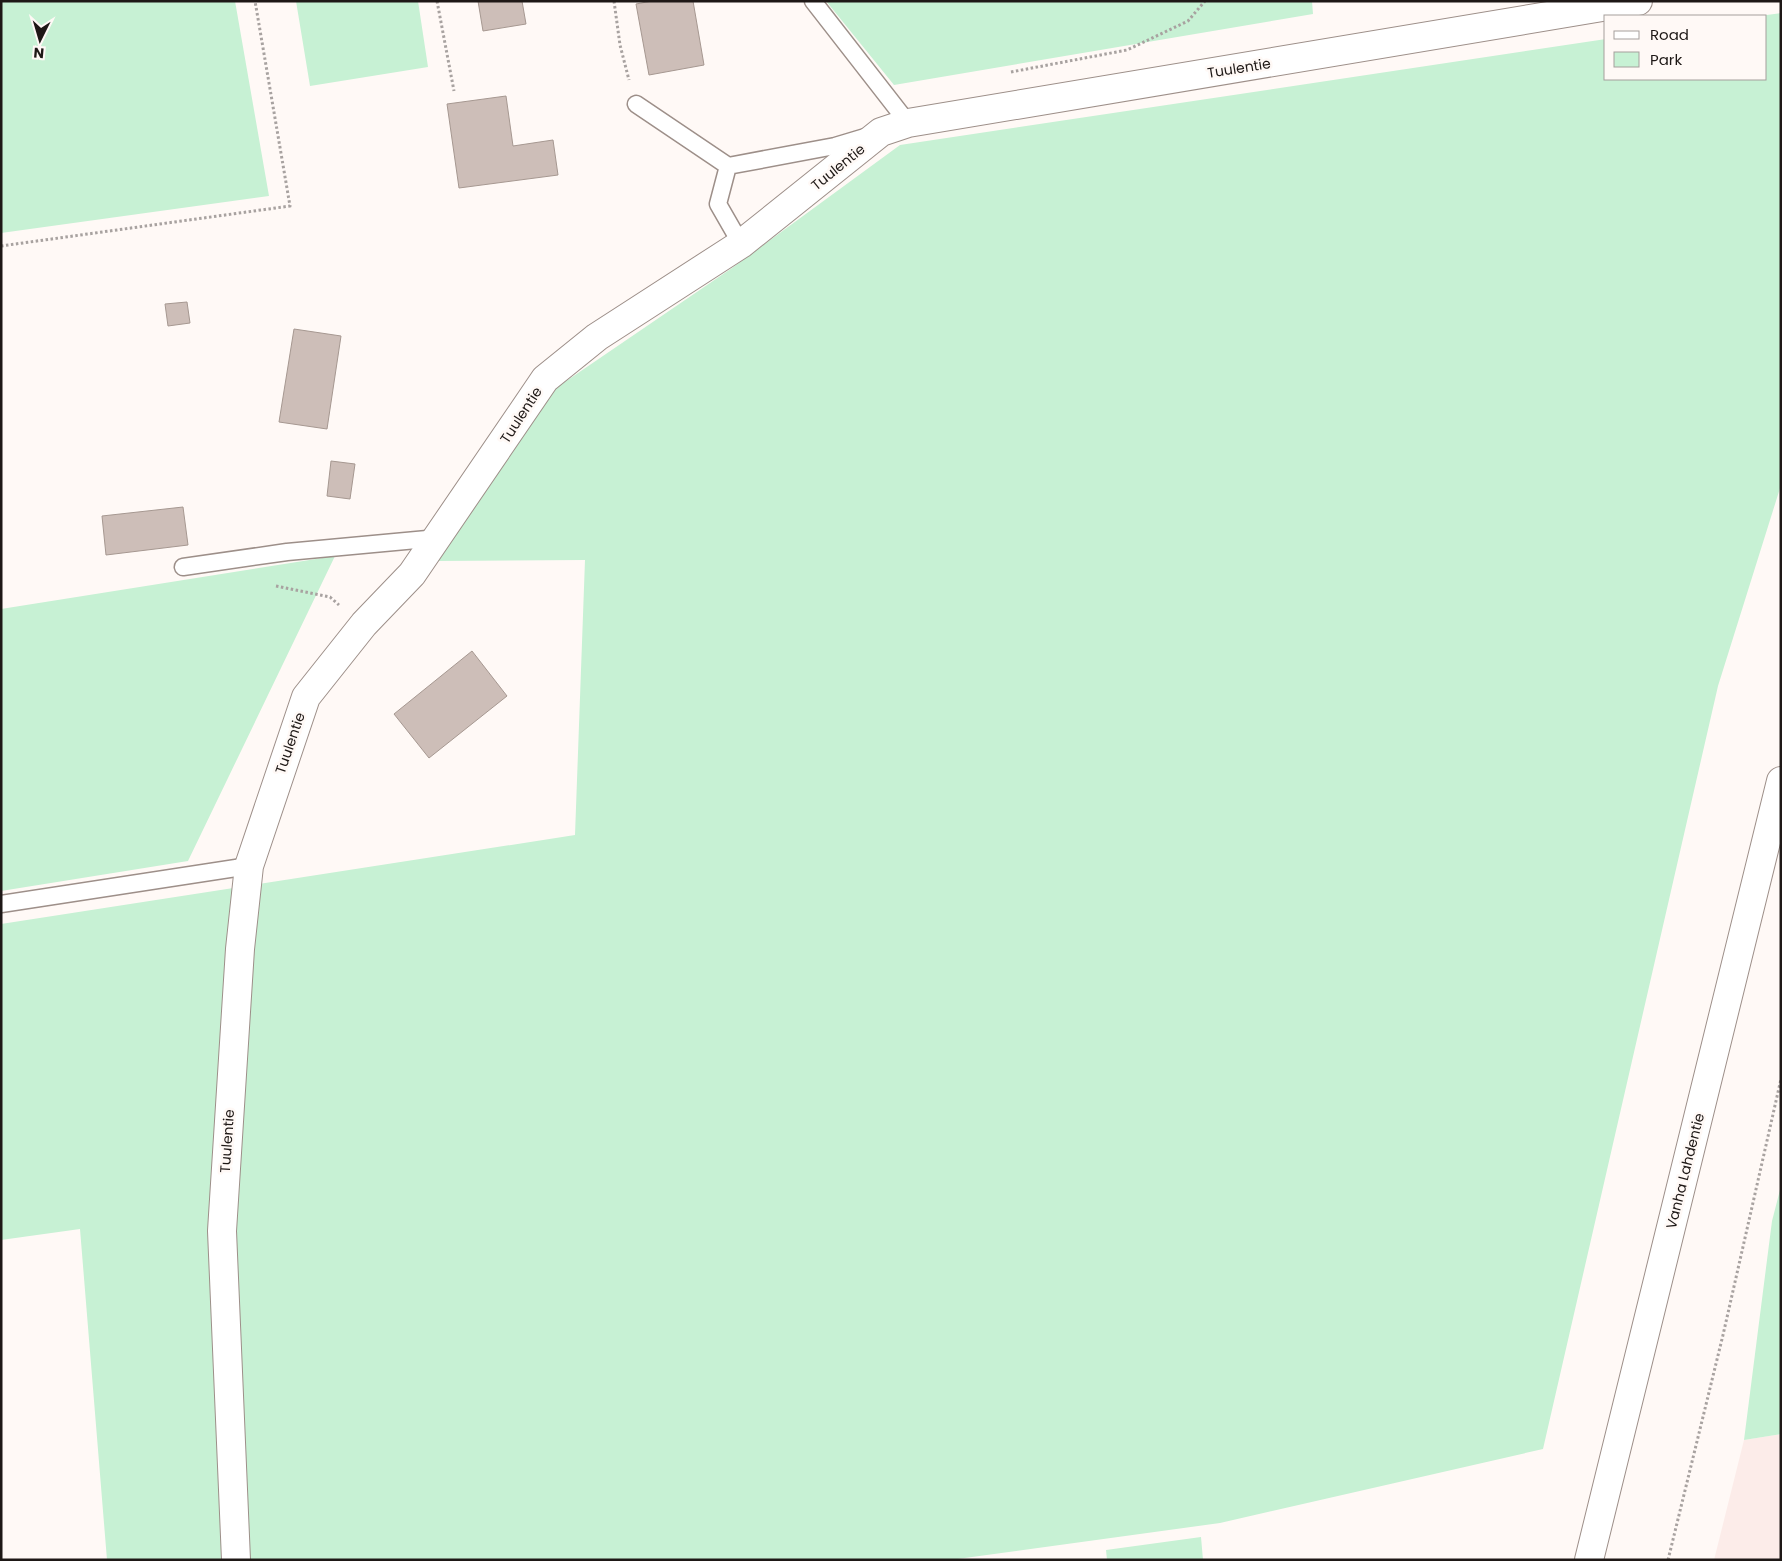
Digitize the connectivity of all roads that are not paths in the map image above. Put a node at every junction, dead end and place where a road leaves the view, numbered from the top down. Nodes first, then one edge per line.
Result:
1 (813, 1) edge
2 (1638, 1) edge
3 (636, 104) road end
4 (908, 123) junction
5 (881, 132) junction
6 (728, 166) junction
7 (741, 244) junction
8 (438, 538) junction
9 (184, 567) dead end
10 (1781, 781) edge
11 (249, 866) junction
12 (1, 904) edge
13 (236, 1560) edge
14 (1589, 1560) edge

1 - 4 lane
2 - 4 street, Tuulentie
3 - 6 lane
4 - 5 street, Tuulentie
5 - 6 lane
5 - 7 street, Tuulentie
6 - 7 lane
7 - 8 street, Tuulentie
8 - 9 lane
8 - 11 street, Tuulentie
10 - 14 street, Vanha Lahdentie
11 - 12 lane
11 - 13 street, Tuulentie

